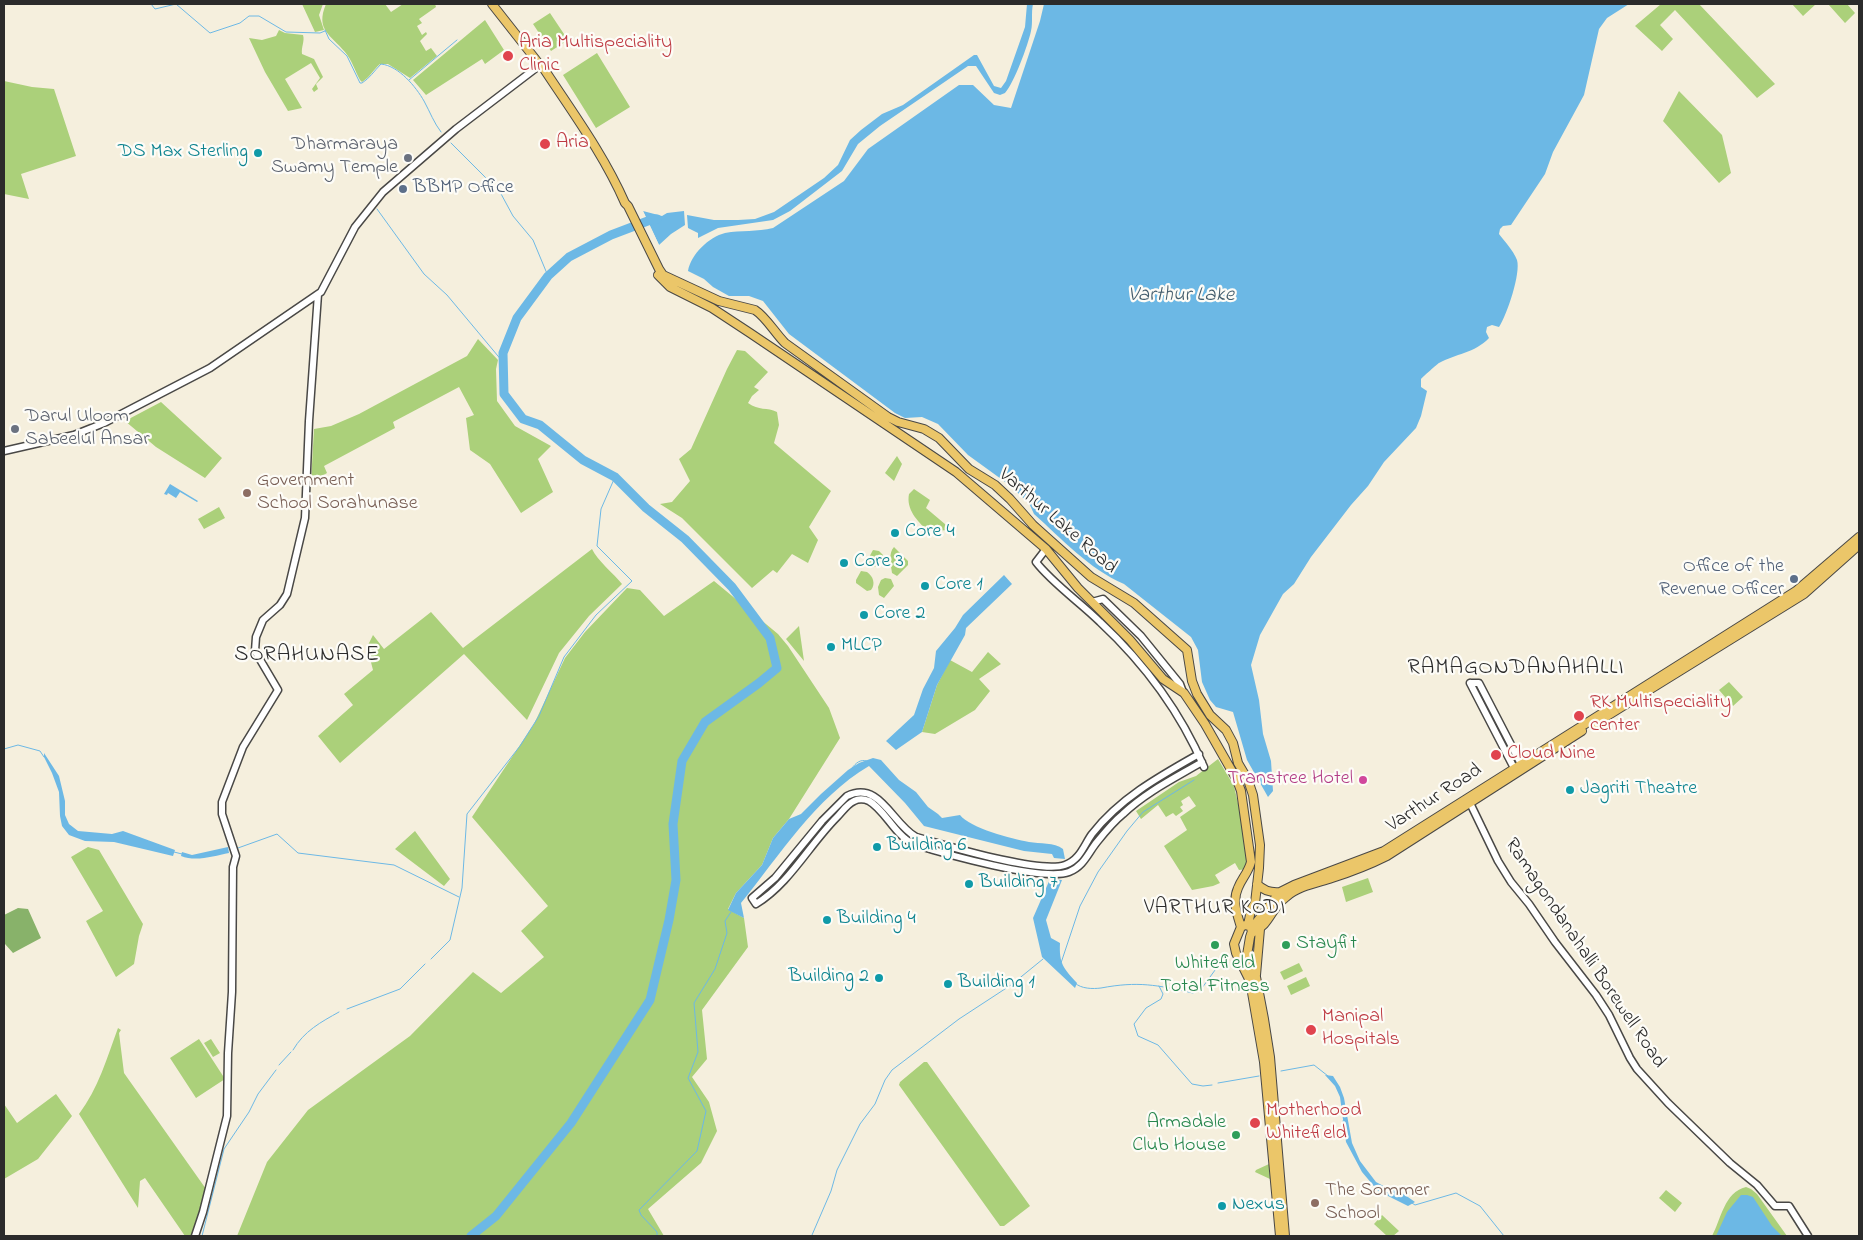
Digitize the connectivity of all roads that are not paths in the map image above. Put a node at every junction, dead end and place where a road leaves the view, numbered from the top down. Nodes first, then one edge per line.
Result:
1 (492, 4) edge
2 (540, 65) junction
3 (659, 273) junction
4 (318, 294) junction
5 (4, 451) edge
6 (1859, 537) edge
7 (1859, 545) edge
8 (1046, 550) junction
9 (1092, 602) junction
10 (1160, 681) junction
11 (1184, 693) junction
12 (1584, 727) junction
13 (1199, 754) junction
14 (1518, 766) junction
15 (1132, 795) junction
16 (1137, 802) junction
17 (1470, 803) junction
18 (1255, 863) junction
19 (1028, 864) junction
20 (786, 865) junction
21 (1051, 866) junction
22 (792, 870) junction
23 (1026, 872) junction
24 (1054, 874) junction
25 (1257, 884) junction
26 (1280, 892) junction
27 (1249, 930) junction
28 (1256, 977) junction
29 (195, 1236) edge
30 (1280, 1236) edge
31 (1285, 1236) edge
32 (1808, 1236) edge

1 - 2 main road
2 - 3 main road
2 - 4 street
3 - 8 main road, Varthur Lake Road
3 - 18 main road, Varthur Lake Road
4 - 5 street
4 - 29 street
6 - 12 main road, Varthur Road
7 - 12 main road, Varthur Road
8 - 9 main road, Varthur Lake Road
8 - 10 street
9 - 10 main road, Varthur Lake Road
9 - 11 street, Varthur Lake Road
10 - 11 main road, Varthur Lake Road
10 - 13 street
11 - 18 main road, Varthur Lake Road
12 - 14 main road, Varthur Road
12 - 17 main road, Varthur Road
13 - 15 street
13 - 16 street
14 - 14 street
14 - 26 main road, Varthur Road
15 - 16 street
15 - 21 street
16 - 24 street
17 - 27 main road, Varthur Road
17 - 32 street, Ramagondanahalli Borewell Road
18 - 25 main road, Varthur Lake Road
18 - 27 main road, Varthur Lake Road
19 - 20 street
19 - 21 street
19 - 23 street
20 - 22 street
20 - 22 street
21 - 24 street
22 - 23 street
23 - 24 street
25 - 26 main road
25 - 27 main road, Varthur Lake Road
26 - 27 main road, Varthur Road
27 - 28 main road
27 - 28 main road
27 - 30 main road
28 - 31 main road

